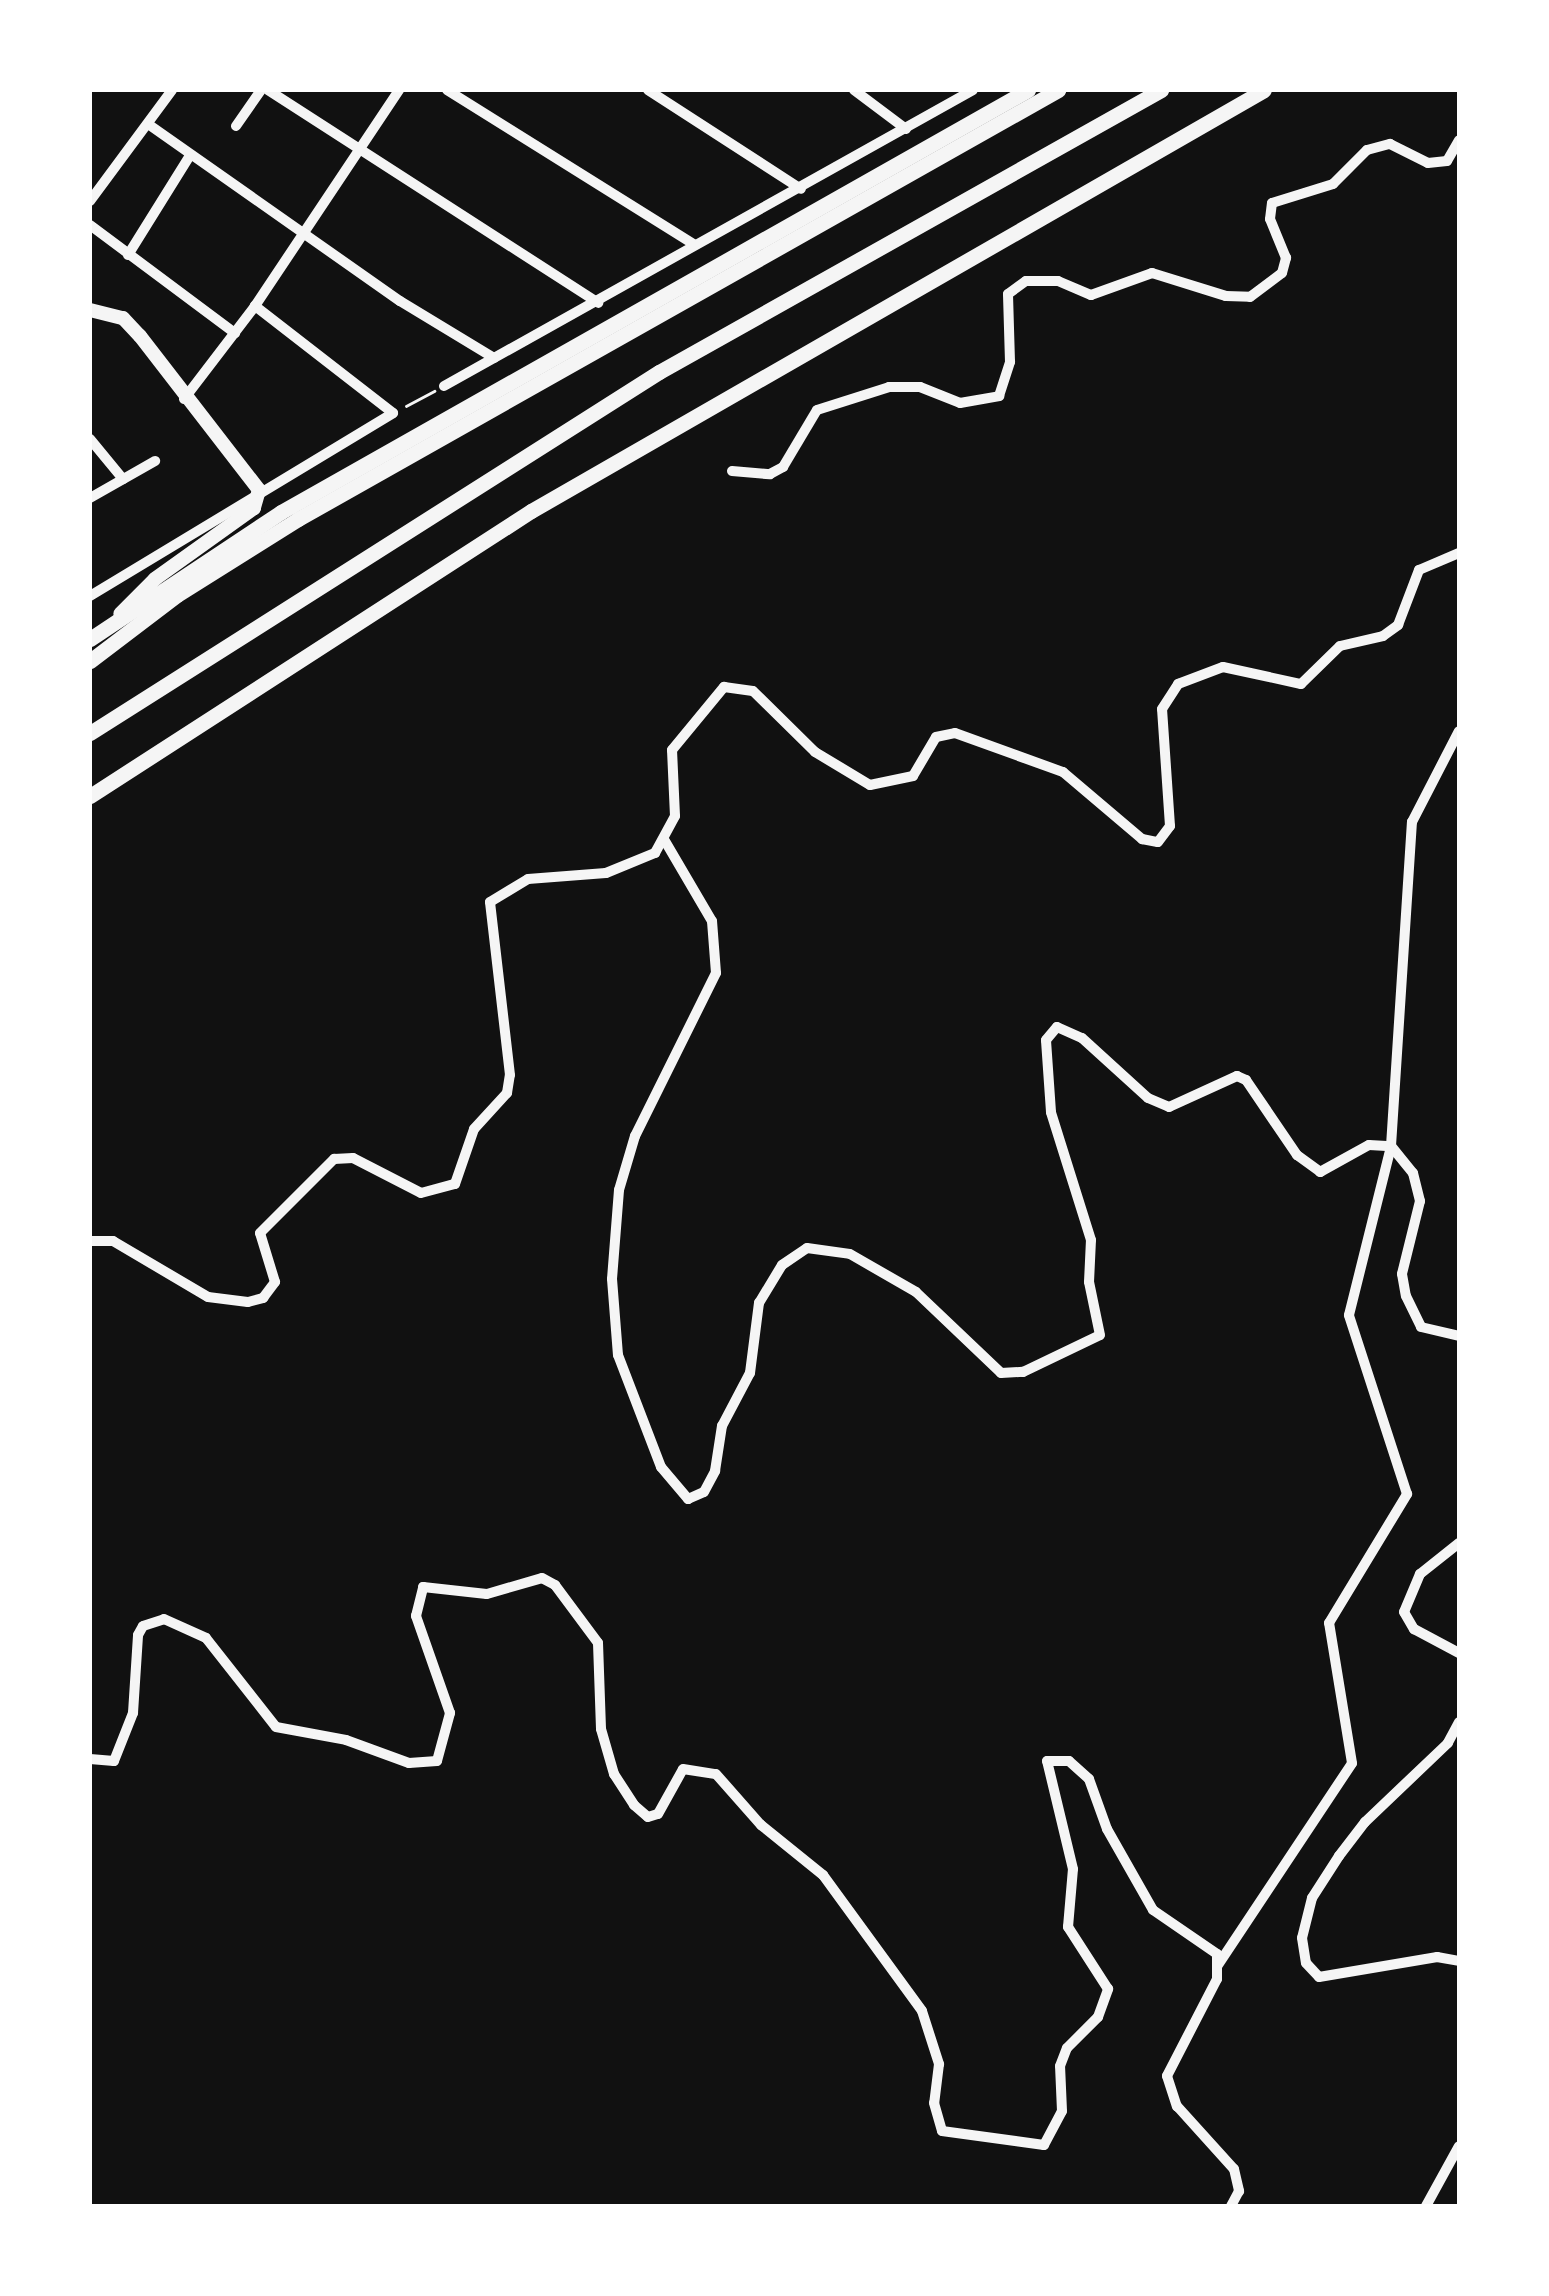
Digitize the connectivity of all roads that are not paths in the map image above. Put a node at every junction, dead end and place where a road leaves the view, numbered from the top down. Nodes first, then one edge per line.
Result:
1 (172, 90) edge
2 (265, 90) edge
3 (399, 90) edge
4 (447, 90) edge
5 (648, 90) edge
6 (854, 90) edge
7 (973, 90) edge
8 (1028, 90) edge
9 (1058, 90) edge
10 (1160, 90) edge
11 (1264, 90) edge
12 (148, 124) junction
13 (236, 126) dead end
14 (906, 129) junction
15 (1459, 140) edge
16 (358, 151) junction
17 (189, 157) junction
18 (800, 189) junction
19 (90, 201) edge
20 (90, 225) edge
21 (303, 235) junction
22 (695, 245) junction
23 (128, 255) junction
24 (598, 303) junction
25 (255, 306) junction
26 (90, 310) edge
27 (235, 332) junction
28 (494, 358) junction
29 (444, 386) road end
30 (184, 400) junction
31 (90, 439) edge
32 (155, 461) dead end
33 (732, 471) dead end
34 (123, 479) junction
35 (259, 490) junction
36 (90, 498) edge
37 (1459, 554) edge
38 (90, 596) edge
39 (111, 624) junction
40 (90, 640) edge
41 (90, 661) edge
42 (1459, 731) edge
43 (90, 733) edge
44 (90, 796) edge
45 (665, 841) junction
46 (1391, 1146) junction
47 (90, 1241) edge
48 (1459, 1336) edge
49 (1459, 1543) edge
50 (1459, 1652) edge
51 (1459, 1722) edge
52 (90, 1759) edge
53 (1459, 1961) edge
54 (1218, 1965) junction
55 (1459, 2146) edge
56 (1232, 2206) edge
57 (1426, 2206) edge

1 - 12 street
2 - 13 street
2 - 16 street
3 - 16 street
4 - 22 street
5 - 18 street
6 - 14 street
7 - 14 street
8 - 39 main road
9 - 41 main road
10 - 43 main road
11 - 44 main road
12 - 17 street
12 - 19 street
14 - 18 street
15 - 33 street
16 - 21 street
16 - 24 street
17 - 21 street
17 - 23 street
18 - 22 street
20 - 23 street
21 - 25 street
21 - 28 street
22 - 24 street
23 - 27 street
24 - 28 street
25 - 27 street
25 - 35 street
26 - 30 main road
27 - 30 street
28 - 29 street
30 - 35 main road
31 - 34 street
32 - 34 street
34 - 36 street
35 - 38 street
35 - 39 main road
37 - 45 street
39 - 40 main road
42 - 46 street
45 - 46 street
45 - 47 street
46 - 48 street
46 - 54 street
49 - 50 street
51 - 53 street
52 - 54 street
54 - 56 street
55 - 57 street

